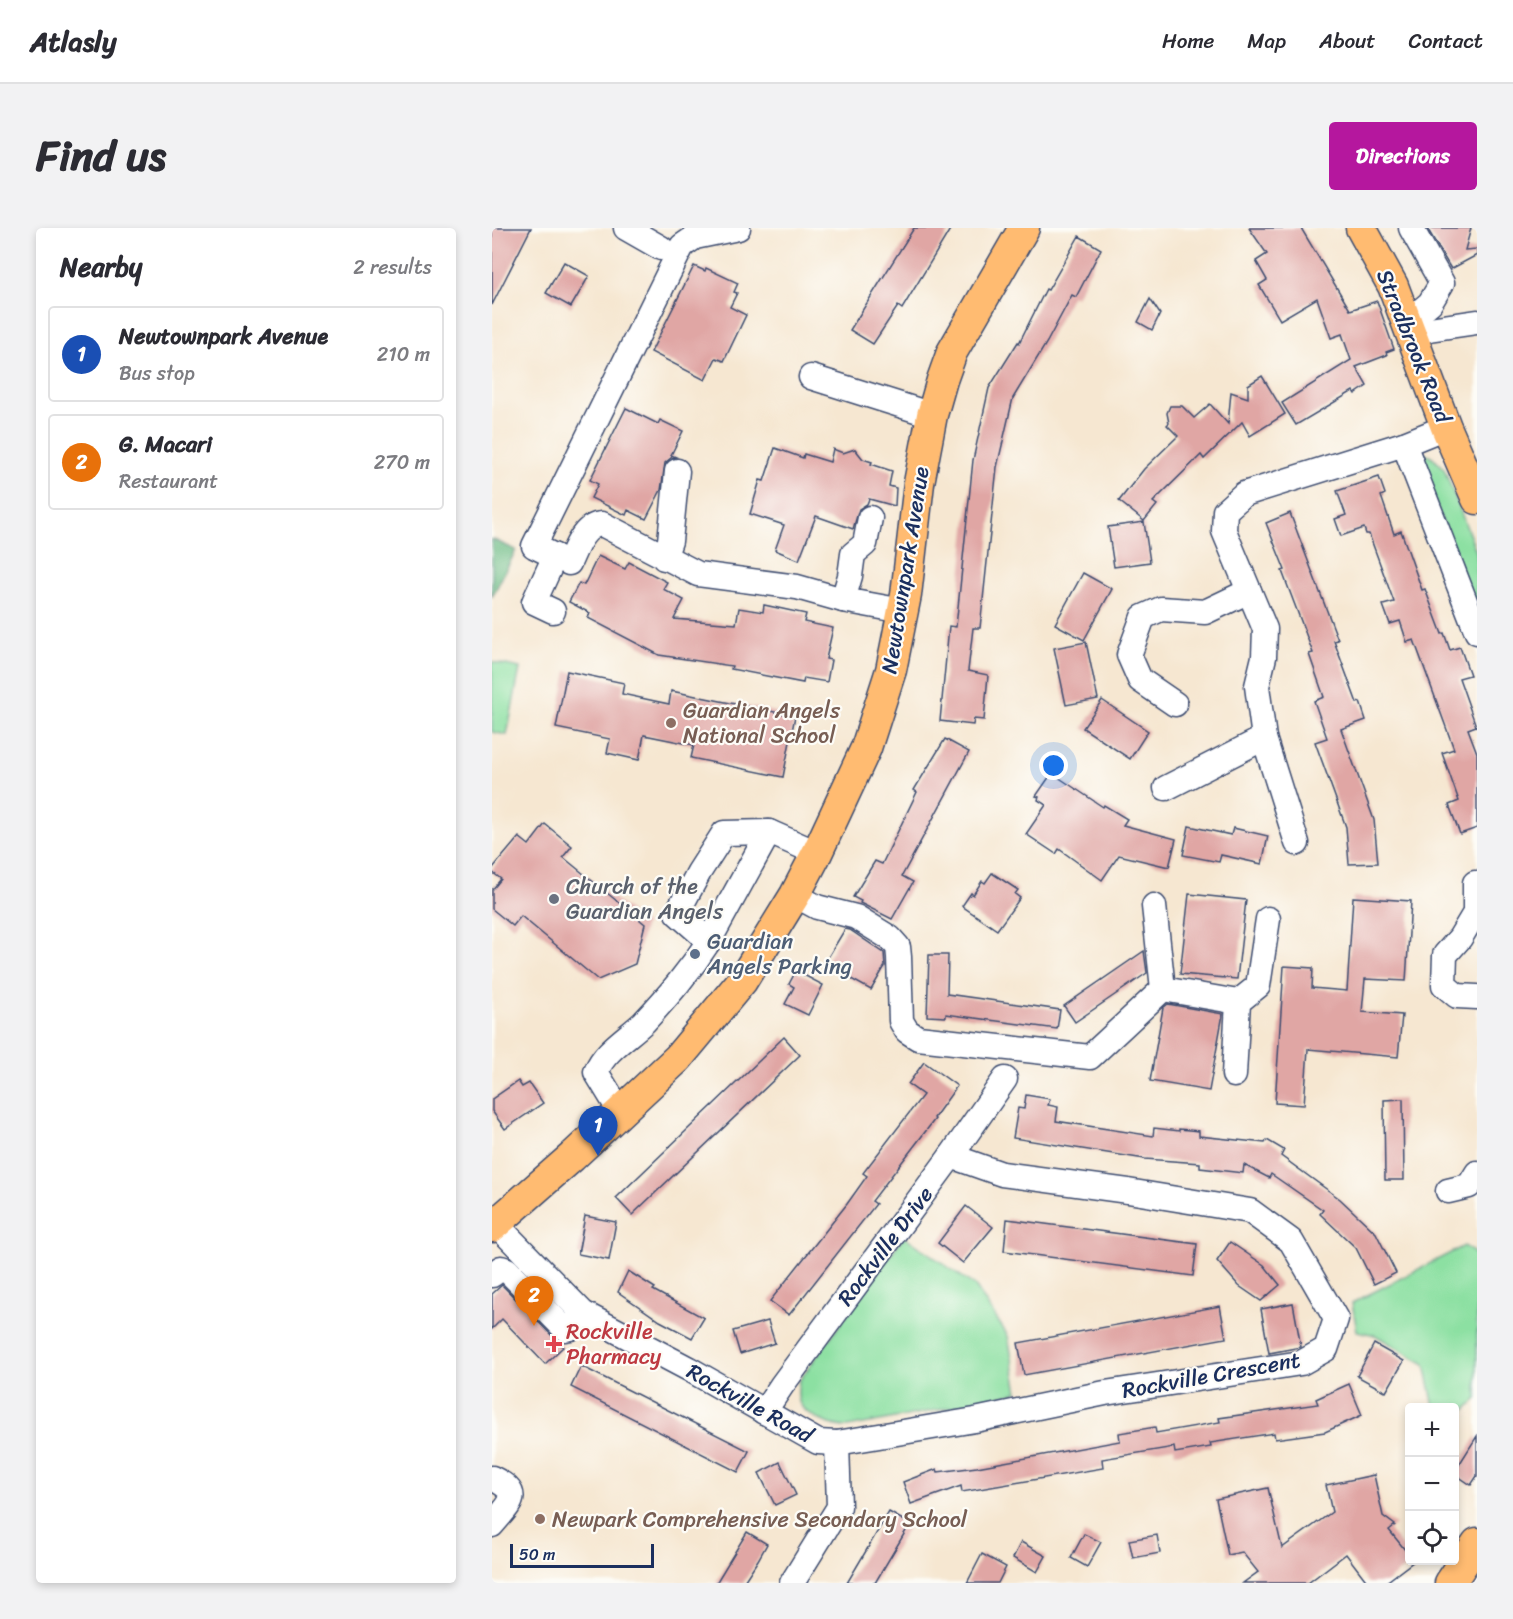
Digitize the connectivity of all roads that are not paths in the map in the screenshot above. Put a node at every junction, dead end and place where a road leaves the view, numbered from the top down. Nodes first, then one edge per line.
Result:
1 (626, 228) edge
2 (738, 228) edge
3 (1024, 228) edge
4 (1361, 228) edge
5 (1411, 228) edge
6 (662, 248) dead end
7 (1477, 322) edge
8 (1409, 329) junction
9 (811, 377) dead end
10 (932, 414) junction
11 (1446, 427) junction
12 (1404, 444) junction
13 (677, 471) dead end
14 (1477, 499) edge
15 (870, 518) dead end
16 (555, 556) junction
17 (664, 558) junction
18 (1249, 591) junction
19 (843, 600) junction
20 (553, 611) dead end
21 (903, 611) junction
22 (1477, 632) edge
23 (1175, 704) dead end
24 (1264, 738) junction
25 (1166, 788) dead end
26 (769, 832) junction
27 (1296, 843) dead end
28 (817, 853) junction
29 (1475, 883) dead end
30 (795, 895) junction
31 (1154, 906) dead end
32 (1268, 919) dead end
33 (709, 941) junction
34 (1162, 989) junction
35 (1477, 997) edge
36 (1238, 1002) junction
37 (1234, 1075) dead end
38 (1005, 1079) dead end
39 (621, 1113) junction
40 (951, 1156) junction
41 (1477, 1173) edge
42 (1448, 1191) dead end
43 (494, 1226) edge
44 (492, 1275) edge
45 (583, 1313) junction
46 (764, 1412) junction
47 (837, 1443) junction
48 (492, 1478) edge
49 (492, 1525) edge
50 (1477, 1543) edge
51 (792, 1583) edge
52 (1450, 1583) edge

1 - 6 street
2 - 16 street
3 - 10 main road, Newtownpark Avenue
4 - 8 main road, Stradbrook Road
5 - 8 street
7 - 8 street
8 - 11 main road, Stradbrook Road
9 - 10 street
10 - 21 main road, Newtownpark Avenue
11 - 12 street
11 - 14 main road, Stradbrook Road
12 - 18 street
12 - 22 street
13 - 17 street
15 - 19 street
16 - 17 street
16 - 20 street
17 - 19 street
18 - 23 street
18 - 24 street
19 - 21 street
21 - 28 main road, Newtownpark Avenue
24 - 25 street
24 - 27 street
26 - 28 street
26 - 33 street
26 - 33 street
28 - 30 main road, Newtownpark Avenue
29 - 35 street
30 - 34 street
30 - 39 main road, Newtownpark Avenue
31 - 34 street
32 - 36 street
33 - 39 street
34 - 36 street
36 - 37 street
38 - 40 street, Rockville Drive
39 - 43 main road, Newtownpark Avenue
40 - 46 street, Rockville Drive
40 - 47 street, Rockville Crescent
41 - 42 street
43 - 45 street, Rockville Road
44 - 45 street
45 - 46 street, Rockville Road
46 - 47 street, Rockville Road
47 - 51 street
48 - 49 street
50 - 52 main road

